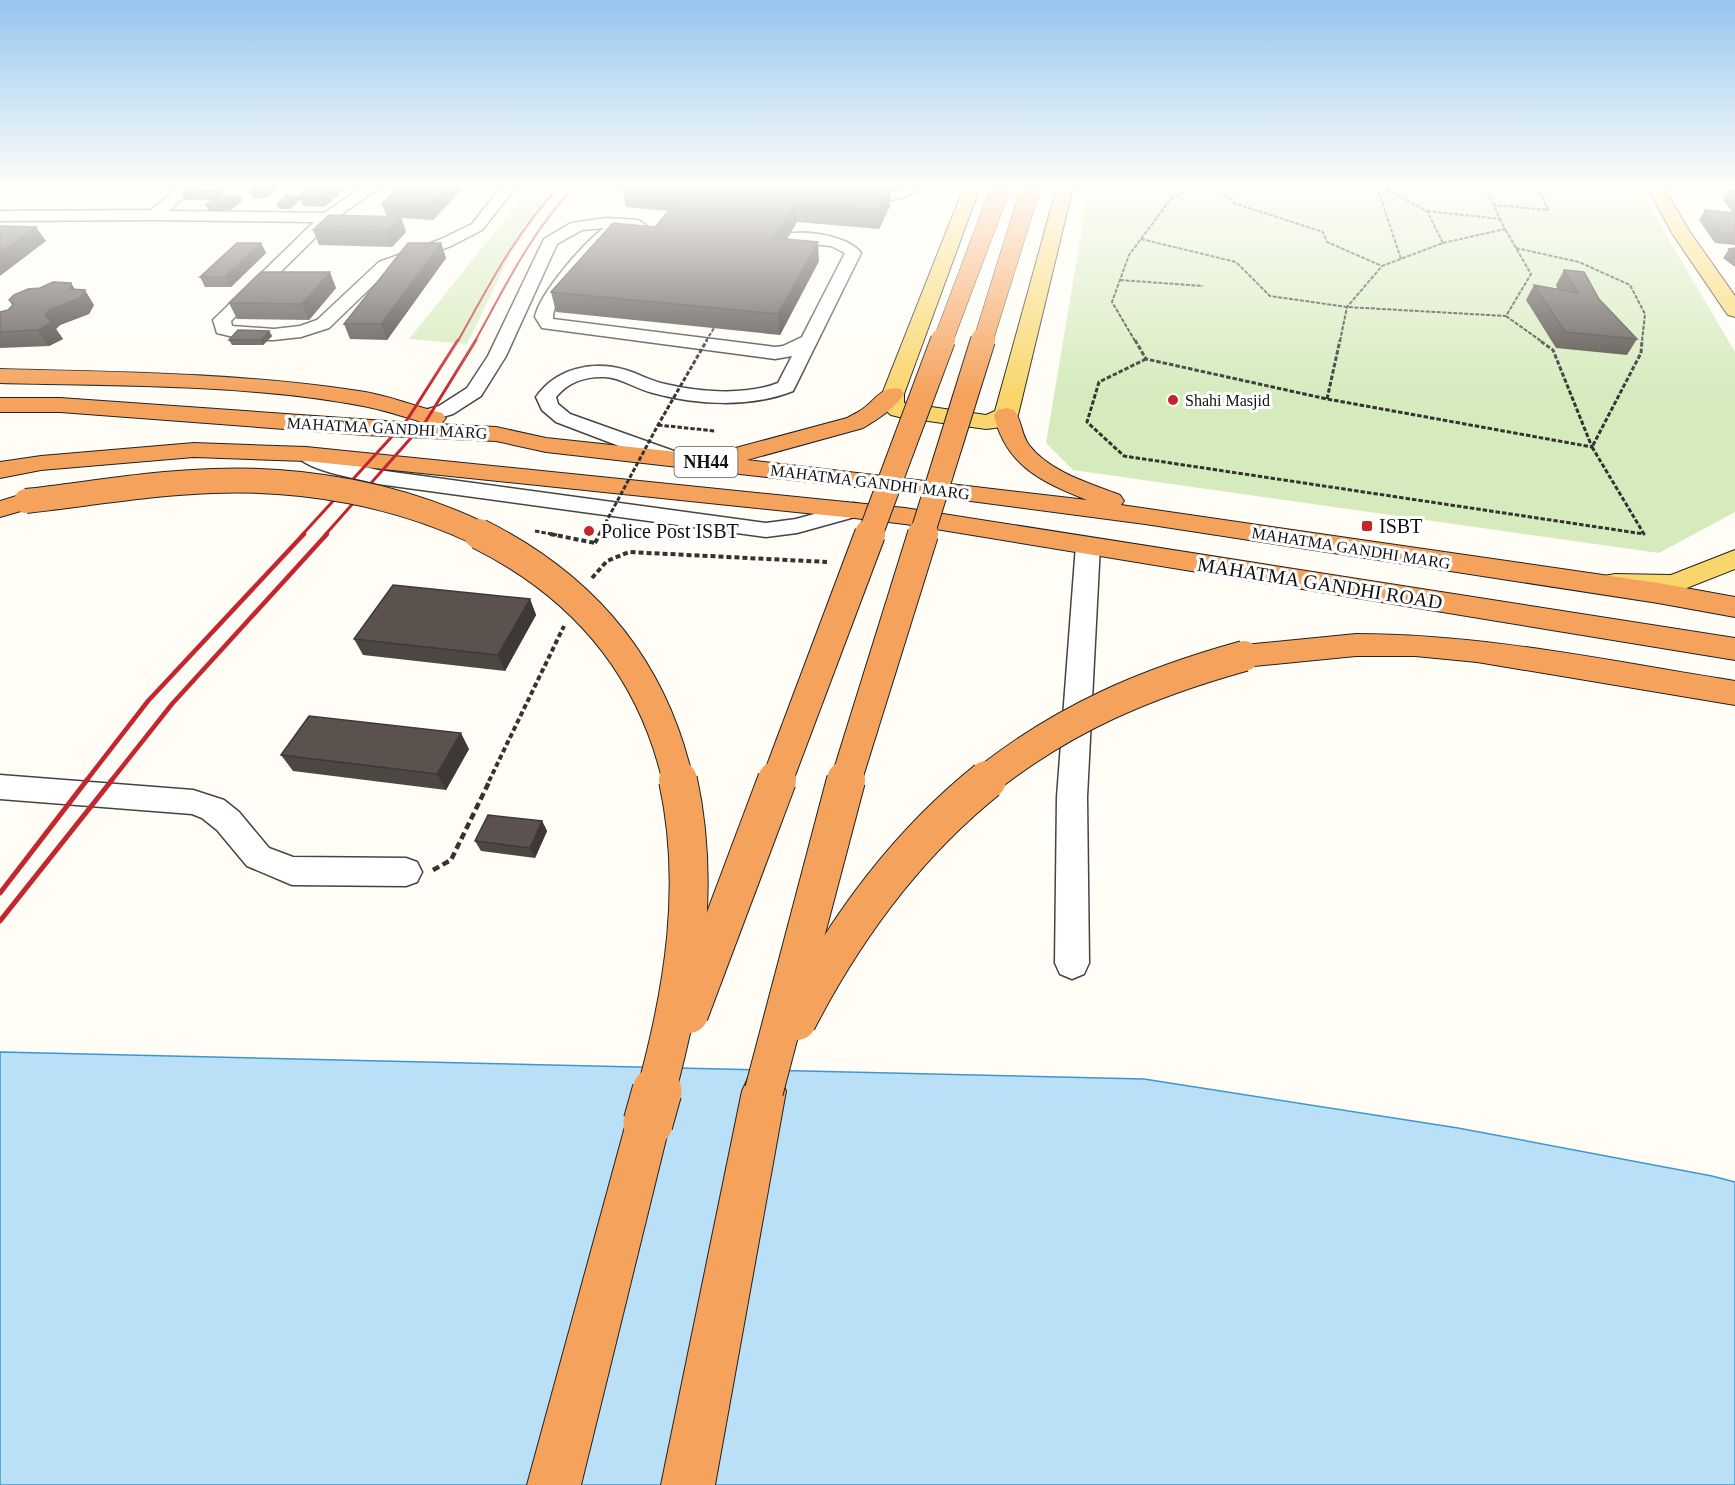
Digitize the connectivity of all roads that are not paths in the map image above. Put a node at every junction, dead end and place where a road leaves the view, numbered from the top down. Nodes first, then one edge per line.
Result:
1 (288, 256) edge
2 (409, 256) edge
3 (543, 256) edge
4 (585, 256) edge
5 (849, 256) edge
6 (946, 256) edge
7 (975, 256) edge
8 (1009, 256) edge
9 (1047, 256) edge
10 (1697, 256) edge
11 (1735, 311) edge
12 (810, 340) junction
13 (0, 376) edge
14 (893, 394) junction
15 (0, 405) edge
16 (425, 416) junction
17 (1006, 416) junction
18 (496, 434) junction
19 (677, 460) junction
20 (707, 462) junction
21 (0, 470) edge
22 (8, 503) edge
23 (905, 516) joint
24 (1145, 516) junction
25 (1088, 545) junction
26 (1735, 560) edge
27 (1580, 583) junction
28 (1735, 607) edge
29 (1735, 649) edge
30 (1735, 693) edge
31 (0, 788) edge
32 (406, 872) road end
33 (1072, 963) dead end
34 (764, 1091) junction
35 (648, 1122) junction
36 (554, 1485) edge
37 (688, 1485) edge

1 - 2 street
3 - 16 street
4 - 12 street
5 - 12 street
6 - 14 main road
7 - 35 highway, bridge
8 - 34 highway, bridge
9 - 17 main road
10 - 11 main road
12 - 19 street
13 - 16 highway
14 - 17 main road
14 - 20 highway
15 - 18 highway, MAHATMA GANDHI MARG
16 - 18 highway
17 - 24 highway
18 - 19 highway, MAHATMA GANDHI MARG / NH44
19 - 20 highway, MAHATMA GANDHI MARG / NH44
20 - 24 highway, MAHATMA GANDHI MARG / NH44
21 - 23 highway, MAHATMA GANDHI MARG
22 - 35 highway, bridge
23 - 25 highway, MAHATMA GANDHI ROAD
24 - 27 highway, MAHATMA GANDHI MARG
25 - 29 highway, MAHATMA GANDHI ROAD
25 - 33 street
26 - 27 main road
27 - 28 highway, MAHATMA GANDHI MARG
30 - 34 highway, bridge
31 - 32 street
34 - 37 highway
35 - 36 highway

